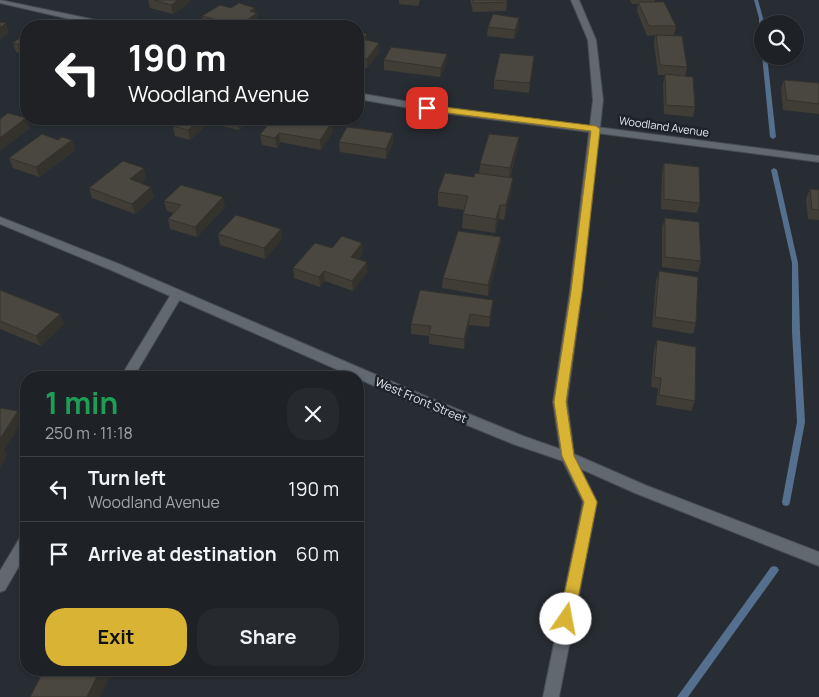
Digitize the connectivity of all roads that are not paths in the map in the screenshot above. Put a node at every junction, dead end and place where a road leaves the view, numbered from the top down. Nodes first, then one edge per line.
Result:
1 (0, 1) edge
2 (577, 1) edge
3 (84, 20) edge
4 (364, 97) edge
5 (596, 129) junction
6 (819, 159) edge
7 (0, 220) edge
8 (177, 294) junction
9 (130, 371) edge
10 (354, 371) edge
11 (364, 375) edge
12 (568, 456) junction
13 (20, 548) edge
14 (819, 559) edge
15 (6, 564) edge
16 (0, 585) edge
17 (551, 697) edge

1 - 3 street
2 - 5 street
4 - 5 street, Woodland Avenue
5 - 6 street, Woodland Avenue
5 - 12 street
7 - 8 street, West Front Street
8 - 9 street
8 - 10 street, West Front Street
11 - 12 street, West Front Street
12 - 14 street, West Front Street
12 - 17 street
13 - 15 street
15 - 16 street

